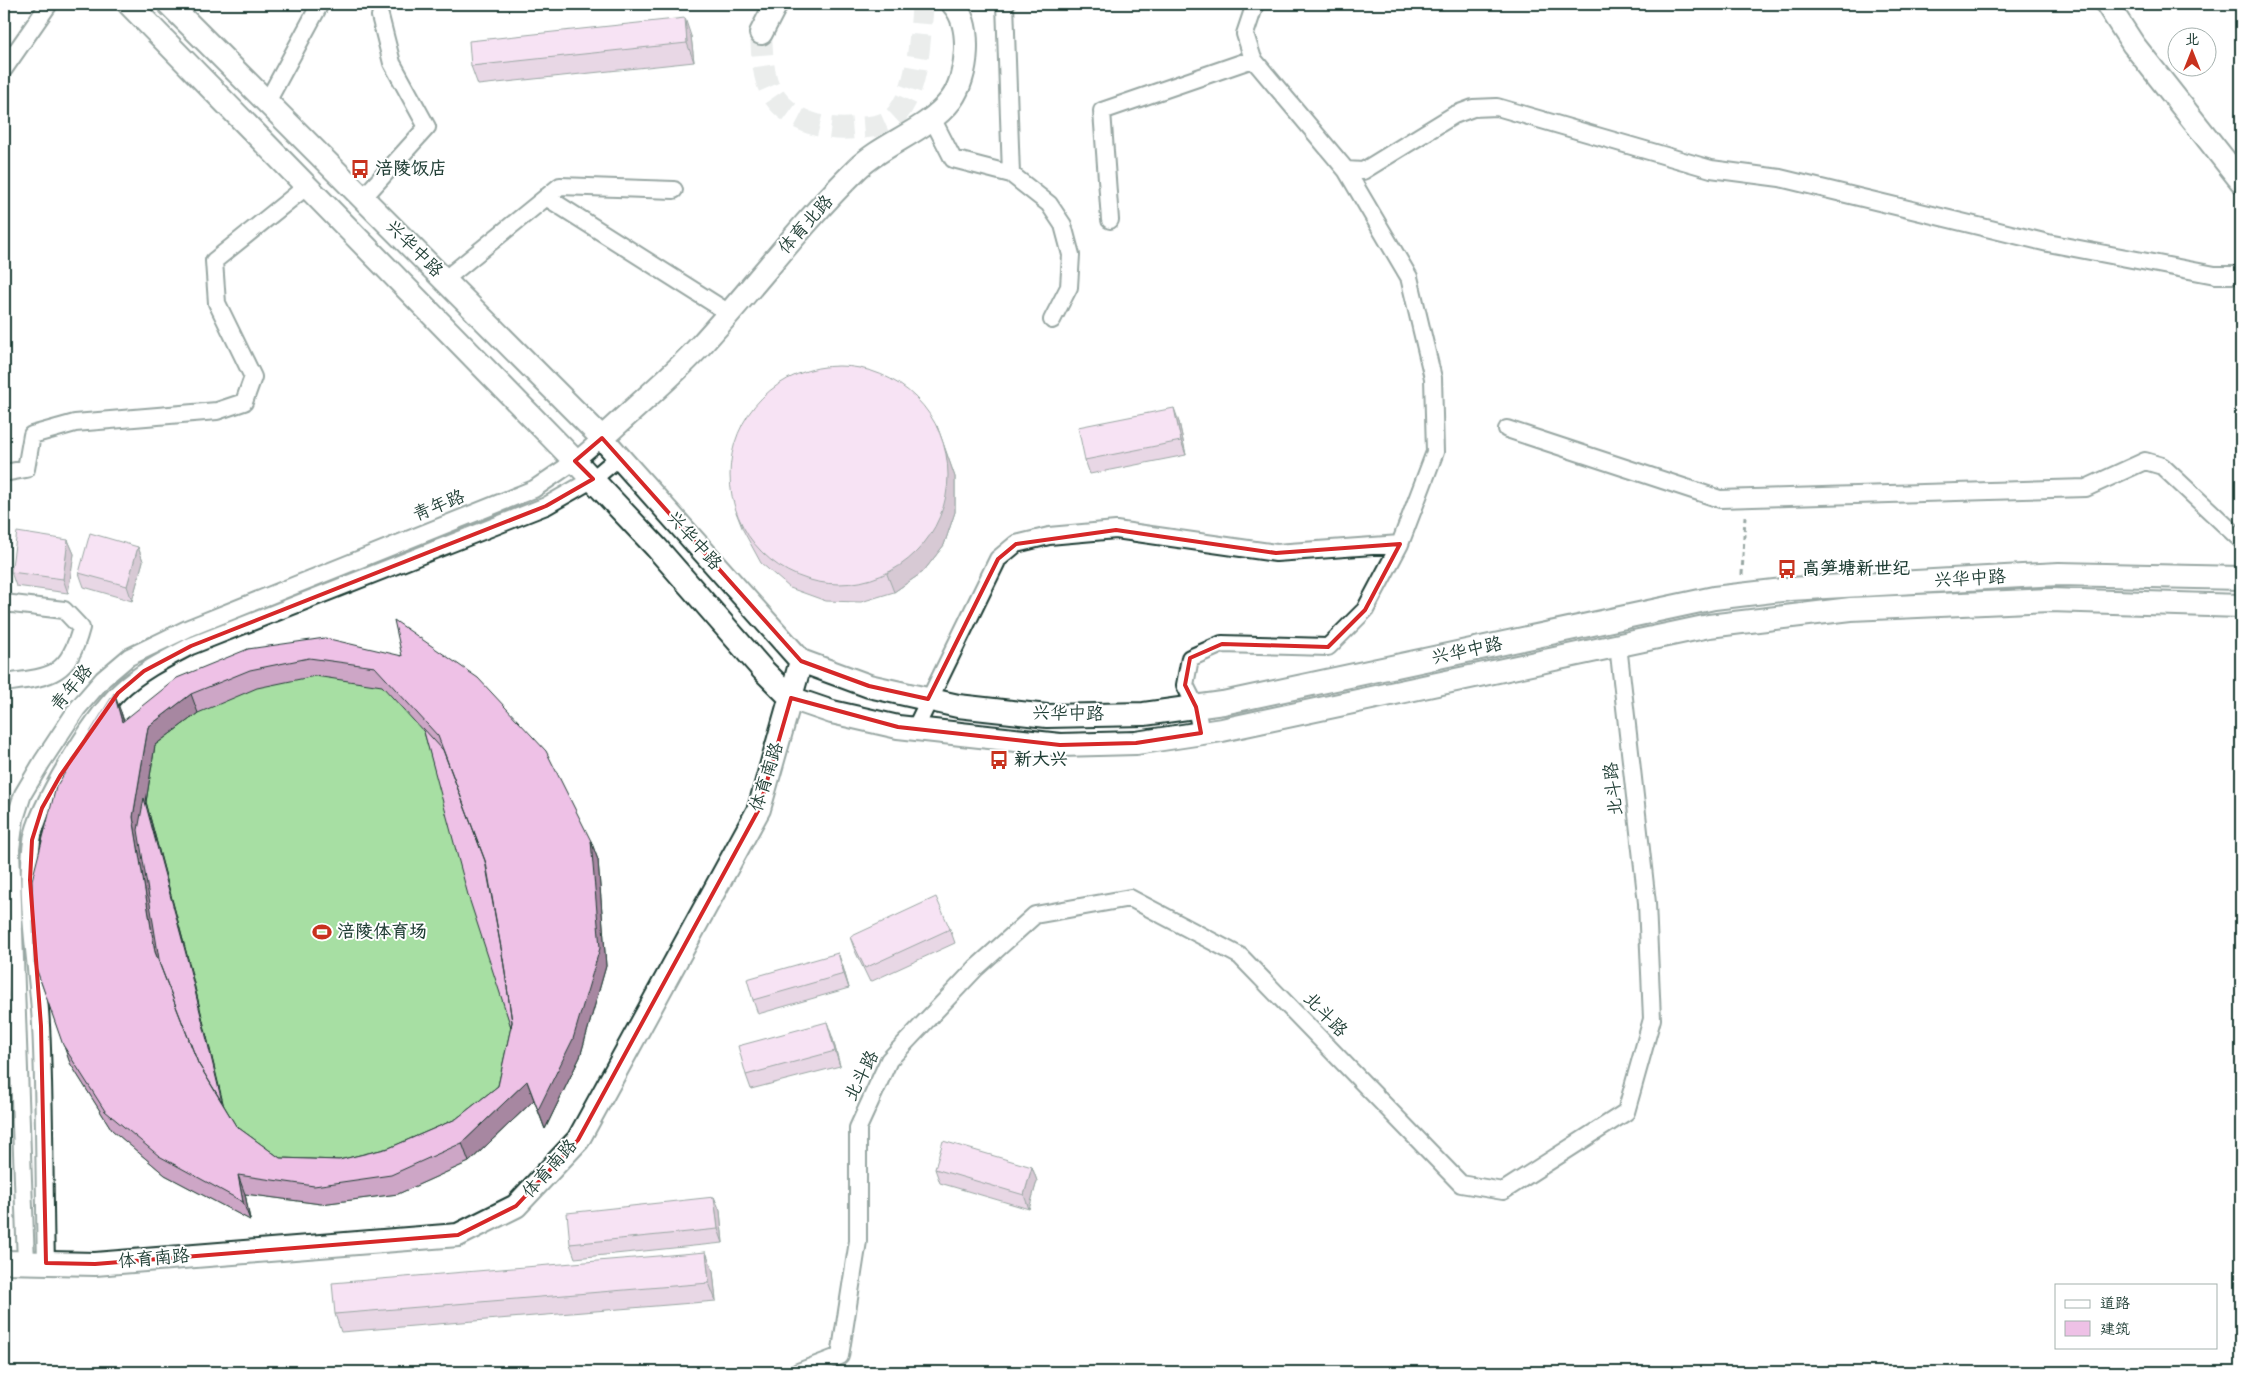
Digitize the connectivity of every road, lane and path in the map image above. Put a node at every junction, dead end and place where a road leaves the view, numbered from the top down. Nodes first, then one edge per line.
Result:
1 (49, 4) edge
2 (129, 4) edge
3 (169, 4) edge
4 (320, 4) edge
5 (776, 4) edge
6 (953, 4) edge
7 (1005, 4) edge
8 (1255, 4) edge
9 (2107, 4) edge
10 (380, 16) dead end
11 (761, 32) tunnel mouth
12 (1253, 59) junction
13 (4, 69) edge
14 (266, 102) junction
15 (932, 118) junction
16 (1346, 170) junction
17 (1011, 174) junction
18 (2241, 181) edge
19 (307, 186) junction
20 (674, 190) dead end
21 (546, 197) junction
22 (363, 198) junction
23 (1110, 220) dead end
24 (2241, 275) edge
25 (444, 280) junction
26 (729, 313) junction
27 (1052, 320) dead end
28 (1507, 430) dead end
29 (602, 438) junction
30 (619, 457) junction
31 (575, 461) junction
32 (4, 473) edge
33 (592, 479) junction
34 (1746, 498) junction
35 (2241, 540) edge
36 (1400, 544) junction
37 (2241, 578) edge
38 (1741, 596) junction
39 (4, 603) edge
40 (2241, 606) edge
41 (1618, 645) junction
42 (801, 662) junction
43 (4, 683) edge
44 (791, 698) junction
45 (928, 699) junction
46 (1196, 707) junction
47 (915, 729) junction
48 (1201, 734) junction
49 (25, 1262) edge
50 (798, 1372) edge

1 - 13 street
2 - 19 main road
3 - 14 main road, 兴华中路
4 - 14 street
5 - 11 main road
6 - 15 main road, 体育北路
7 - 17 street
8 - 12 street
9 - 18 main road
10 - 22 street
12 - 16 street
12 - 23 street
14 - 22 main road, 兴华中路
15 - 17 street
15 - 26 main road, 体育北路
16 - 24 street
16 - 36 street
17 - 27 street
19 - 31 main road
19 - 32 street
20 - 21 street
21 - 25 street
21 - 26 street
22 - 25 main road, 兴华中路
25 - 29 main road, 兴华中路
26 - 29 main road, 体育北路
28 - 34 street
29 - 30 main road, 兴华中路
29 - 31 street, 青年路
30 - 33 street
30 - 42 main road, 兴华中路
31 - 33 main road
31 - 49 street, 青年路
33 - 44 main road
33 - 49 street
34 - 35 street
34 - 38 path
36 - 45 street
36 - 46 street
37 - 38 main road, 兴华中路
38 - 46 main road, 兴华中路
39 - 43 street
40 - 41 main road
41 - 48 main road
41 - 50 street, 北斗路
42 - 44 main road, 体育南路
42 - 45 main road, 兴华中路
44 - 47 main road
44 - 49 main road, 体育南路
45 - 46 main road, 兴华中路
45 - 47 street
46 - 48 street
47 - 48 main road

